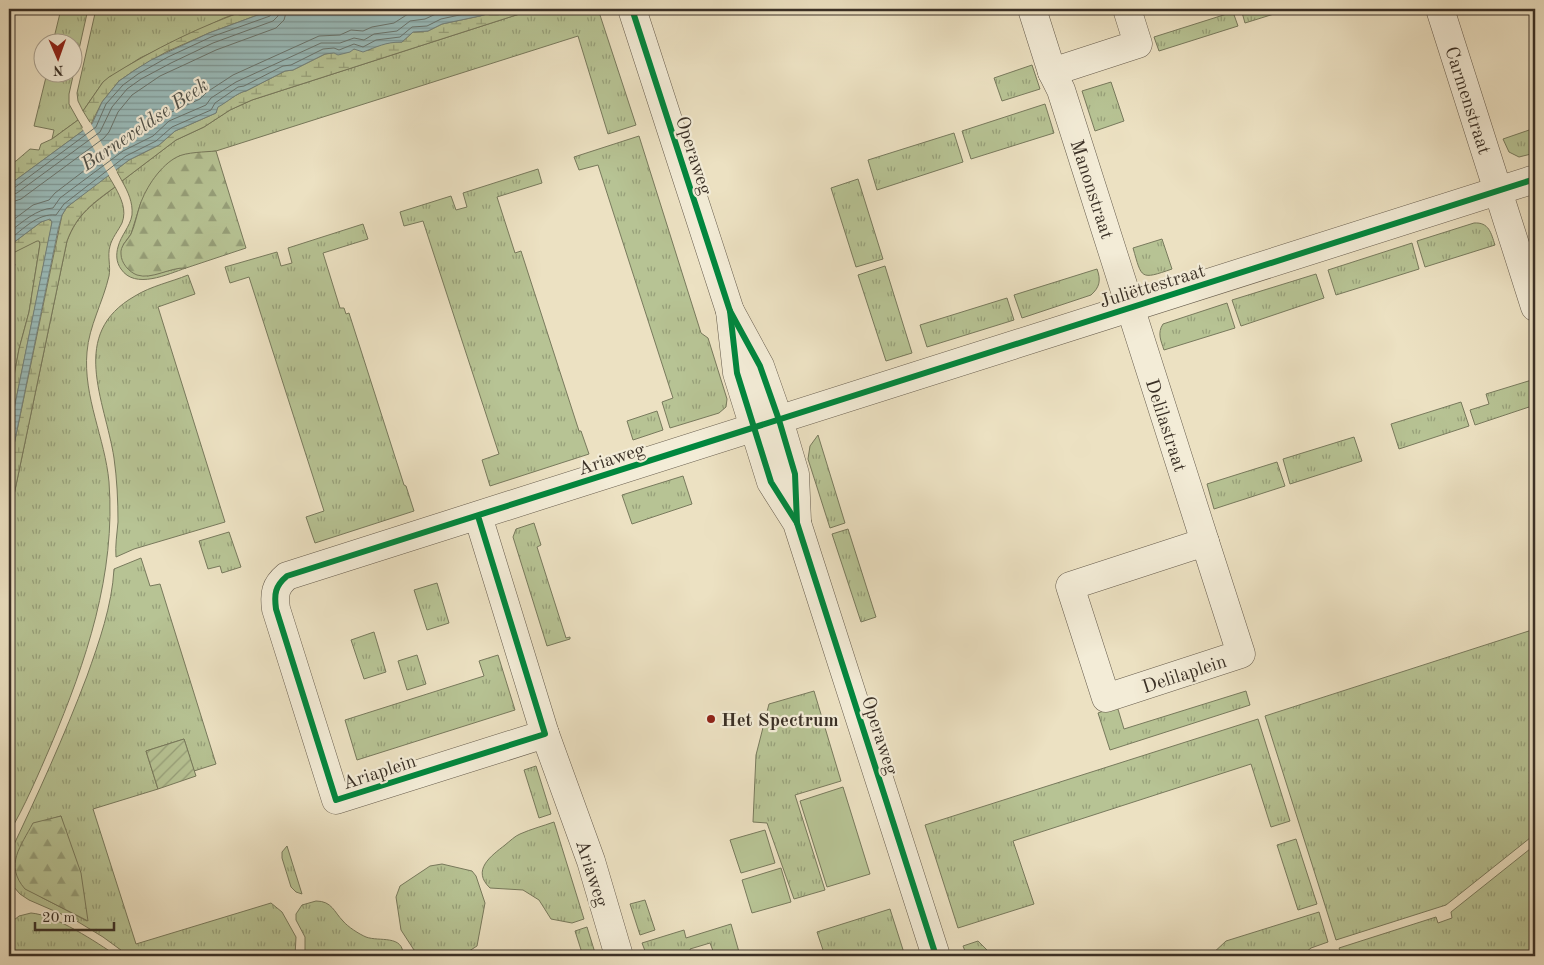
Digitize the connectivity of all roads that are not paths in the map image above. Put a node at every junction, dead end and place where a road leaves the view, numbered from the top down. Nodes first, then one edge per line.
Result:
1 (632, 9) edge
2 (1032, 9) edge
3 (1127, 9) edge
4 (1440, 9) edge
5 (1052, 72) junction
6 (1535, 179) edge
7 (1498, 191) junction
8 (1130, 307) junction
9 (1535, 307) edge
10 (766, 424) junction
11 (478, 516) junction
12 (1205, 542) junction
13 (545, 734) junction
14 (619, 956) edge
15 (936, 956) edge

1 - 10 street, Operaweg
2 - 5 street, Manonstraat
3 - 5 street
4 - 7 street, Carmenstraat
5 - 8 street, Manonstraat
6 - 7 street, Juliëttestraat
7 - 8 street, Juliëttestraat
7 - 9 street, Carmenstraat
8 - 10 street, Juliëttestraat
8 - 12 street, Delilastraat
10 - 11 street, Ariaweg
10 - 15 street, Operaweg
11 - 13 street
11 - 13 street, Ariaplein
12 - 12 street, Delilaplein
13 - 14 street, Ariaweg

